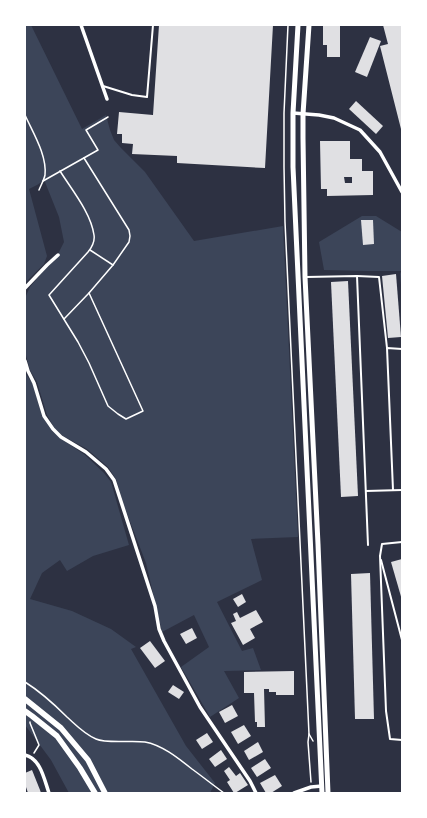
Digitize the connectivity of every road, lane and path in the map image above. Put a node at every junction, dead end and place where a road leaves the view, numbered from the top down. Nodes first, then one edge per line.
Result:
1 (81, 25) edge
2 (153, 25) edge
3 (288, 25) edge
4 (298, 25) edge
5 (309, 25) edge
6 (103, 86) junction
7 (107, 99) dead end
8 (293, 114) junction
9 (303, 114) junction
10 (25, 115) edge
11 (108, 117) dead end
12 (84, 158) junction
13 (60, 171) junction
14 (43, 180) junction
15 (39, 190) dead end
16 (402, 192) edge
17 (90, 250) junction
18 (58, 255) dead end
19 (113, 264) junction
20 (356, 276) junction
21 (304, 277) junction
22 (25, 288) edge
23 (89, 293) junction
24 (64, 319) junction
25 (387, 348) junction
26 (402, 349) edge
27 (25, 361) edge
28 (27, 370) edge
29 (393, 490) junction
30 (402, 490) edge
31 (366, 491) junction
32 (402, 542) edge
33 (368, 545) dead end
34 (380, 556) junction
35 (402, 640) edge
36 (25, 682) edge
37 (25, 699) edge
38 (25, 711) edge
39 (32, 716) junction
40 (402, 740) edge
41 (25, 755) edge
42 (31, 758) junction
43 (322, 786) junction
44 (311, 787) junction
45 (305, 791) edge
46 (49, 793) edge
47 (95, 793) edge
48 (105, 793) edge
49 (224, 793) edge
50 (256, 793) edge
51 (294, 793) edge
52 (322, 793) edge
53 (328, 793) edge

1 - 6 street
2 - 6 lane
3 - 44 path
4 - 8 main road
5 - 9 main road
6 - 7 street
8 - 9 street
8 - 43 main road
9 - 16 street
9 - 21 main road
10 - 14 path
11 - 12 path
12 - 13 path
12 - 19 path
13 - 14 path
13 - 17 path
14 - 15 path
17 - 19 path
17 - 24 path
18 - 22 street
19 - 23 path
20 - 21 lane
20 - 25 lane
20 - 31 lane
21 - 53 main road
23 - 24 path
23 - 24 path
25 - 26 lane
25 - 29 lane
27 - 28 street
28 - 50 street
29 - 30 lane
29 - 31 lane
31 - 33 lane
32 - 34 lane
34 - 35 lane
34 - 40 lane
36 - 49 path
37 - 48 main road
38 - 39 main road
39 - 42 path
39 - 47 main road
41 - 42 street
42 - 46 street
43 - 44 street
43 - 52 main road
44 - 45 street
45 - 51 street

